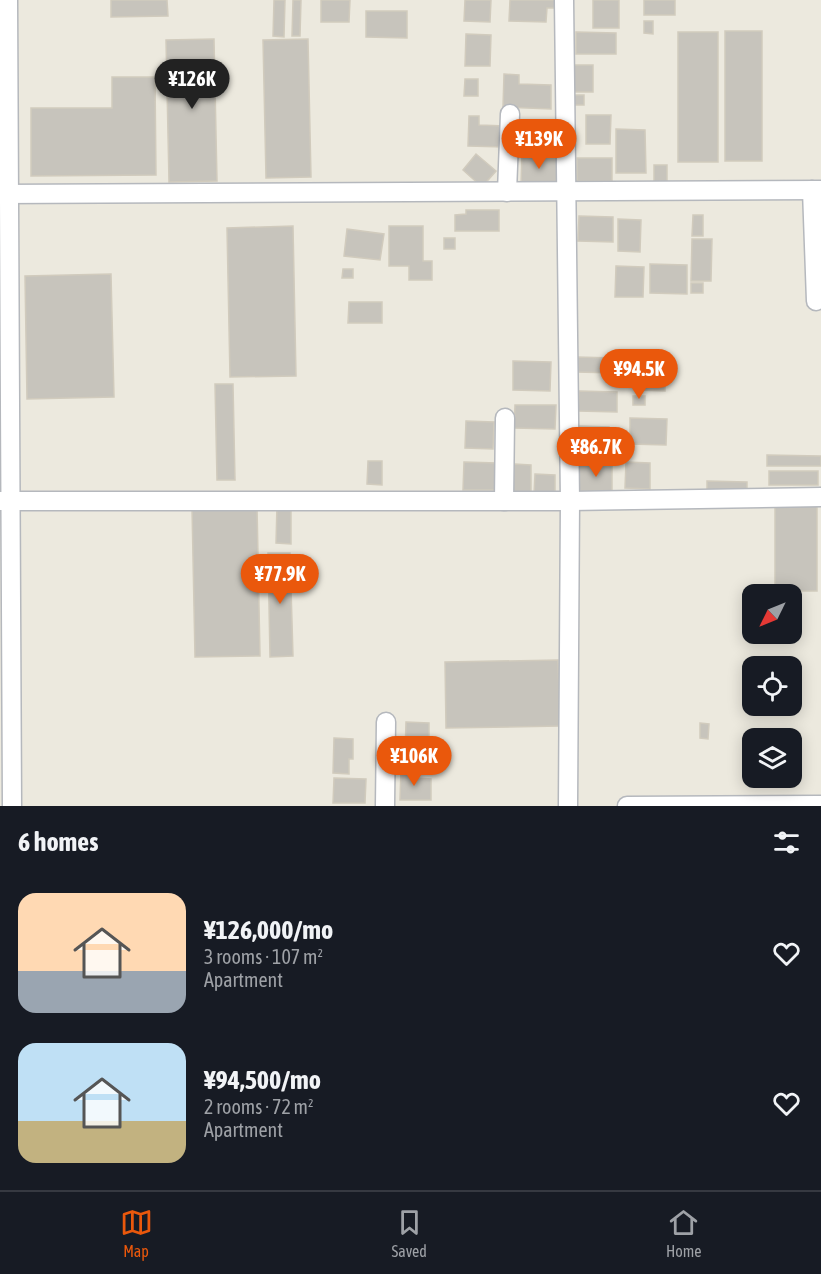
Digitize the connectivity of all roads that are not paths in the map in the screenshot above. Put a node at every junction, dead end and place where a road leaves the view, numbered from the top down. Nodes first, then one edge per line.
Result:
1 (8, 0) edge
2 (564, 0) edge
3 (510, 114) dead end
4 (817, 190) edge
5 (507, 192) junction
6 (566, 192) junction
7 (5, 194) edge
8 (816, 301) dead end
9 (505, 418) dead end
10 (821, 497) edge
11 (6, 501) edge
12 (504, 501) junction
13 (570, 501) junction
14 (386, 722) dead end
15 (821, 805) edge
16 (12, 806) edge
17 (385, 806) edge
18 (568, 806) edge
19 (627, 806) edge

1 - 7 street
2 - 6 street
3 - 5 street
4 - 6 street
4 - 8 street
5 - 6 street
5 - 7 street
6 - 13 street
7 - 11 street
9 - 12 street
10 - 13 street
11 - 12 street
11 - 16 street
12 - 13 street
13 - 18 street
14 - 17 street
15 - 19 street

